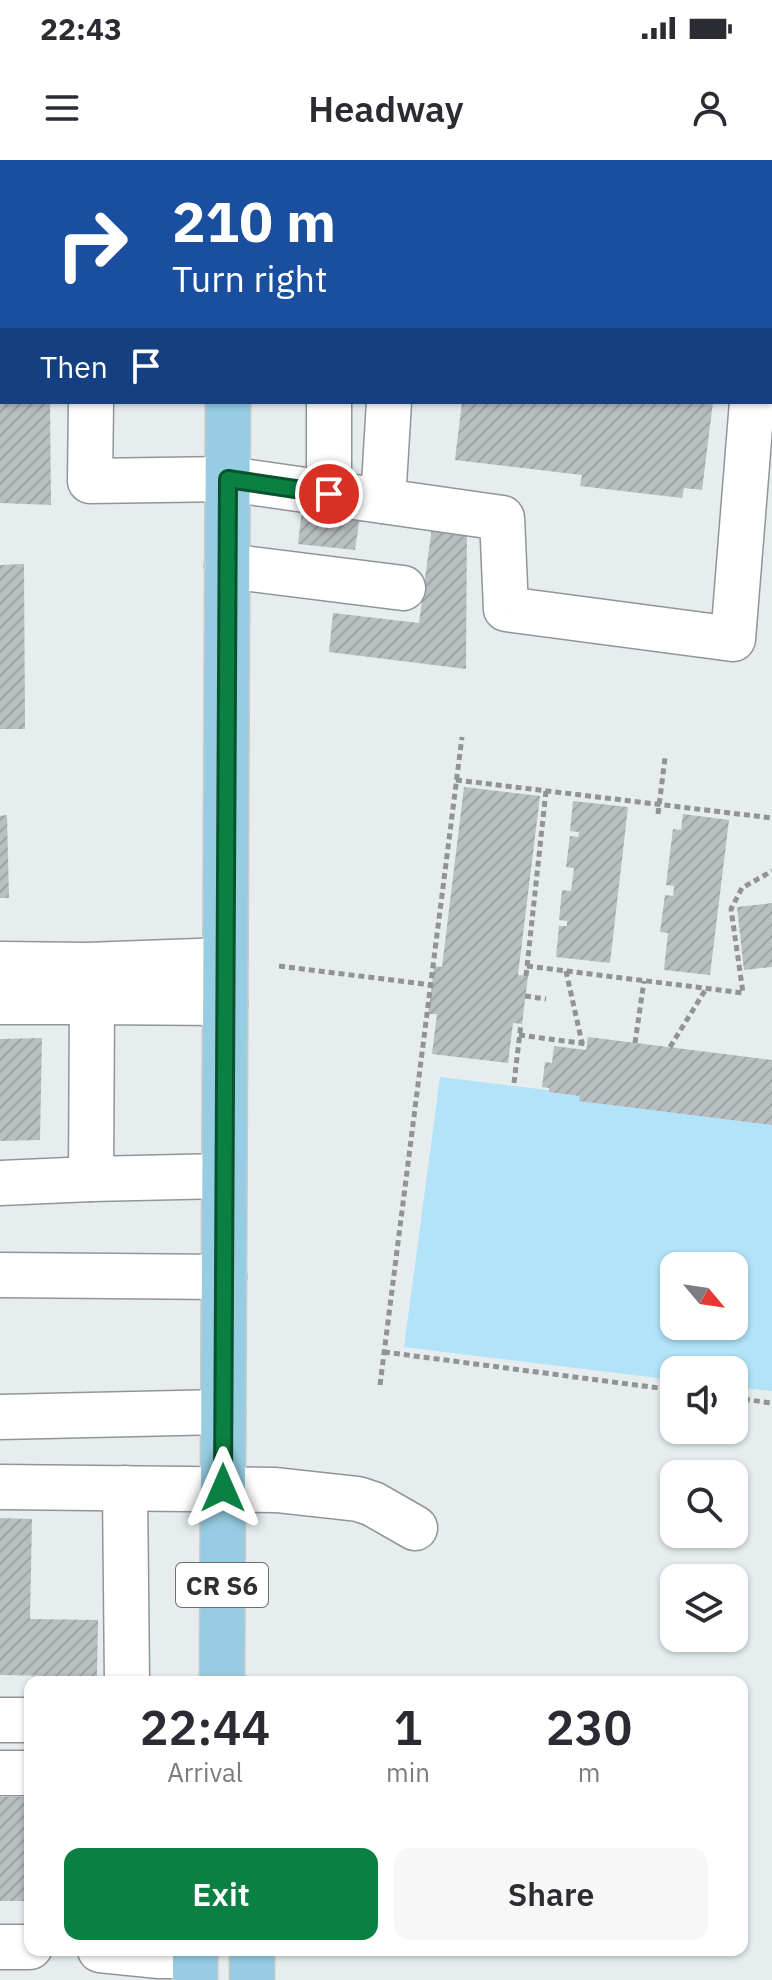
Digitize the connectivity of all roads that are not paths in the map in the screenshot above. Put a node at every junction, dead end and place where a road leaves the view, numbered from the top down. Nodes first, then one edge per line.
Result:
1 (91, 404) edge
2 (228, 404) edge
3 (329, 404) edge
4 (389, 404) edge
5 (752, 404) edge
6 (760, 466) edge
7 (228, 479) junction
8 (329, 494) junction
9 (383, 501) junction
10 (756, 563) edge
11 (227, 566) junction
12 (403, 588) dead end
13 (225, 960) junction
14 (0, 964) edge
15 (0, 1002) edge
16 (92, 1002) junction
17 (225, 1003) junction
18 (224, 1176) junction
19 (91, 1179) junction
20 (0, 1183) edge
21 (0, 1275) edge
22 (224, 1277) junction
23 (223, 1412) junction
24 (0, 1417) edge
25 (0, 1487) edge
26 (125, 1488) junction
27 (223, 1488) junction
28 (415, 1528) dead end
29 (127, 1676) edge
30 (222, 1676) edge
31 (0, 1720) edge
32 (24, 1720) edge
33 (0, 1773) edge
34 (24, 1773) edge
35 (0, 1947) edge
36 (24, 1947) edge
37 (107, 1956) edge
38 (159, 1956) edge
39 (252, 1956) edge
40 (195, 1962) edge
41 (106, 1980) edge
42 (252, 1980) edge

1 - 7 lane
2 - 7 main road, CR S6
3 - 8 lane
4 - 9 lane
5 - 6 lane
6 - 10 lane
7 - 8 lane
7 - 11 main road, CR S6
8 - 9 lane
9 - 10 lane
11 - 12 lane
11 - 13 main road, CR S6
13 - 14 lane
13 - 17 main road, CR S6
15 - 16 lane
16 - 17 lane
16 - 19 lane
17 - 18 main road, CR S6
18 - 19 lane
18 - 22 main road, CR S6
19 - 20 lane
21 - 22 lane
22 - 23 main road, CR S6
23 - 24 lane
23 - 27 main road, CR S6
25 - 26 lane
26 - 27 lane
26 - 29 lane
27 - 28 lane
27 - 30 main road, CR S6
31 - 32 lane
33 - 34 lane
35 - 36 lane
37 - 41 lane
38 - 40 lane
39 - 42 main road

